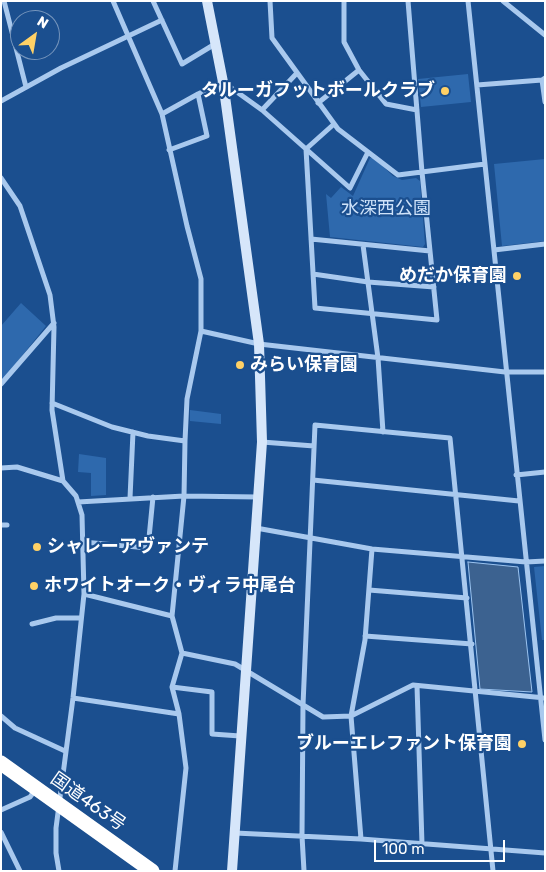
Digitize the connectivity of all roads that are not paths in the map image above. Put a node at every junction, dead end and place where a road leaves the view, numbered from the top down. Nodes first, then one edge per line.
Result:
1 (4, 1) edge
2 (113, 1) edge
3 (153, 1) edge
4 (207, 1) edge
5 (270, 1) edge
6 (344, 1) edge
7 (408, 1) edge
8 (468, 1) edge
9 (503, 1) edge
10 (162, 20) junction
11 (545, 34) edge
12 (128, 36) junction
13 (215, 44) junction
14 (359, 70) junction
15 (297, 73) junction
16 (543, 79) edge
17 (223, 82) junction
18 (477, 85) junction
19 (26, 87) junction
20 (198, 94) junction
21 (1, 101) edge
22 (318, 102) junction
23 (545, 102) edge
24 (262, 110) junction
25 (417, 110) junction
26 (162, 114) junction
27 (334, 124) junction
28 (306, 149) junction
29 (169, 150) junction
30 (368, 152) junction
31 (485, 164) junction
32 (422, 172) junction
33 (1, 178) edge
34 (311, 239) junction
35 (545, 244) edge
36 (363, 245) junction
37 (494, 250) junction
38 (430, 251) junction
39 (313, 274) junction
40 (368, 282) junction
41 (434, 287) junction
42 (372, 313) junction
43 (54, 323) junction
44 (201, 331) junction
45 (259, 344) junction
46 (378, 358) junction
47 (505, 372) junction
48 (545, 372) edge
49 (1, 384) edge
50 (52, 403) junction
51 (133, 432) junction
52 (383, 432) junction
53 (185, 442) junction
54 (262, 442) junction
55 (314, 446) junction
56 (1, 468) edge
57 (545, 472) edge
58 (516, 475) junction
59 (313, 480) junction
60 (63, 481) junction
61 (456, 495) junction
62 (184, 496) junction
63 (153, 497) junction
64 (258, 497) junction
65 (130, 498) junction
66 (519, 501) junction
67 (78, 502) junction
68 (255, 528) junction
69 (310, 537) junction
70 (83, 542) junction
71 (372, 549) junction
72 (462, 557) junction
73 (545, 561) edge
74 (526, 562) junction
75 (369, 590) junction
76 (84, 594) junction
77 (467, 598) junction
78 (172, 616) junction
79 (81, 618) junction
80 (32, 624) dead end
81 (365, 636) junction
82 (472, 644) junction
83 (182, 653) junction
84 (246, 670) junction
85 (416, 686) junction
86 (172, 687) junction
87 (476, 692) junction
88 (73, 698) junction
89 (543, 698) edge
90 (303, 705) junction
91 (179, 714) junction
92 (1, 716) edge
93 (351, 716) junction
94 (240, 736) junction
95 (545, 740) edge
96 (65, 751) junction
97 (1, 763) edge
98 (37, 788) junction
99 (58, 804) junction
100 (1, 810) edge
101 (1, 832) edge
102 (235, 833) junction
103 (302, 836) junction
104 (362, 839) junction
105 (422, 844) junction
106 (492, 848) junction
107 (545, 853) edge
108 (20, 871) edge
109 (59, 871) edge
110 (152, 871) edge
111 (175, 871) edge
112 (232, 871) edge
113 (304, 871) edge
114 (494, 871) edge

1 - 19 street
2 - 12 street
3 - 10 street
4 - 13 street
5 - 15 street
6 - 14 street
7 - 25 street
8 - 18 street
9 - 11 street
10 - 12 street
10 - 13 street
12 - 19 street
12 - 26 street
13 - 17 street
14 - 22 street
14 - 25 street
15 - 22 street
15 - 24 street
16 - 18 street
16 - 23 street
17 - 20 street
17 - 24 street
17 - 45 street
18 - 31 street
19 - 21 street
20 - 26 street
20 - 29 street
22 - 27 street
24 - 28 street
25 - 32 street
26 - 29 street
27 - 28 street
27 - 30 street
28 - 30 street
28 - 34 street
29 - 44 street
30 - 32 street
31 - 32 street
31 - 37 street
32 - 38 street
33 - 43 street
34 - 36 street
34 - 39 street
35 - 37 street
36 - 38 street
36 - 40 street
37 - 47 street
38 - 41 street
39 - 40 street
39 - 42 street
40 - 41 street
40 - 42 street
41 - 42 street
42 - 46 street
43 - 49 street
43 - 50 street
44 - 45 street
44 - 53 street
45 - 46 street
45 - 54 street
46 - 47 street
46 - 52 street
47 - 48 street
47 - 58 street
50 - 51 street
50 - 60 street
51 - 53 street
51 - 65 street
52 - 55 street
52 - 61 street
53 - 62 street
54 - 55 street
54 - 64 street
55 - 59 street
56 - 60 street
57 - 58 street
58 - 66 street
59 - 61 street
59 - 69 street
60 - 67 street
61 - 66 street
61 - 72 street
62 - 63 street
62 - 64 street
62 - 78 street
63 - 65 street
63 - 70 street
64 - 68 street
65 - 67 street
66 - 74 street
67 - 70 street
68 - 69 street
68 - 84 street
69 - 71 street
69 - 90 street
70 - 76 street
71 - 72 street
71 - 75 street
72 - 74 street
72 - 77 street
73 - 74 street
74 - 89 street
75 - 77 street
75 - 81 street
76 - 78 street
76 - 79 street
77 - 82 street
78 - 83 street
79 - 80 street
79 - 88 street
81 - 82 street
81 - 93 street
82 - 87 street
83 - 84 street
83 - 86 street
84 - 90 street
84 - 94 street
85 - 87 street
85 - 93 street
85 - 105 street
86 - 91 street
86 - 94 street
87 - 89 street
87 - 106 street
88 - 91 street
88 - 96 street
89 - 95 street
90 - 93 street
90 - 103 street
91 - 111 street
92 - 96 street
93 - 104 street
94 - 102 street
96 - 99 street
97 - 98 highway, 国道463号
98 - 99 highway, 国道463号
98 - 100 street
99 - 109 street
99 - 110 highway, 国道463号
101 - 108 street
102 - 103 street
102 - 112 street
103 - 104 street
103 - 113 street
104 - 105 street
105 - 106 street
106 - 107 street
106 - 114 street

